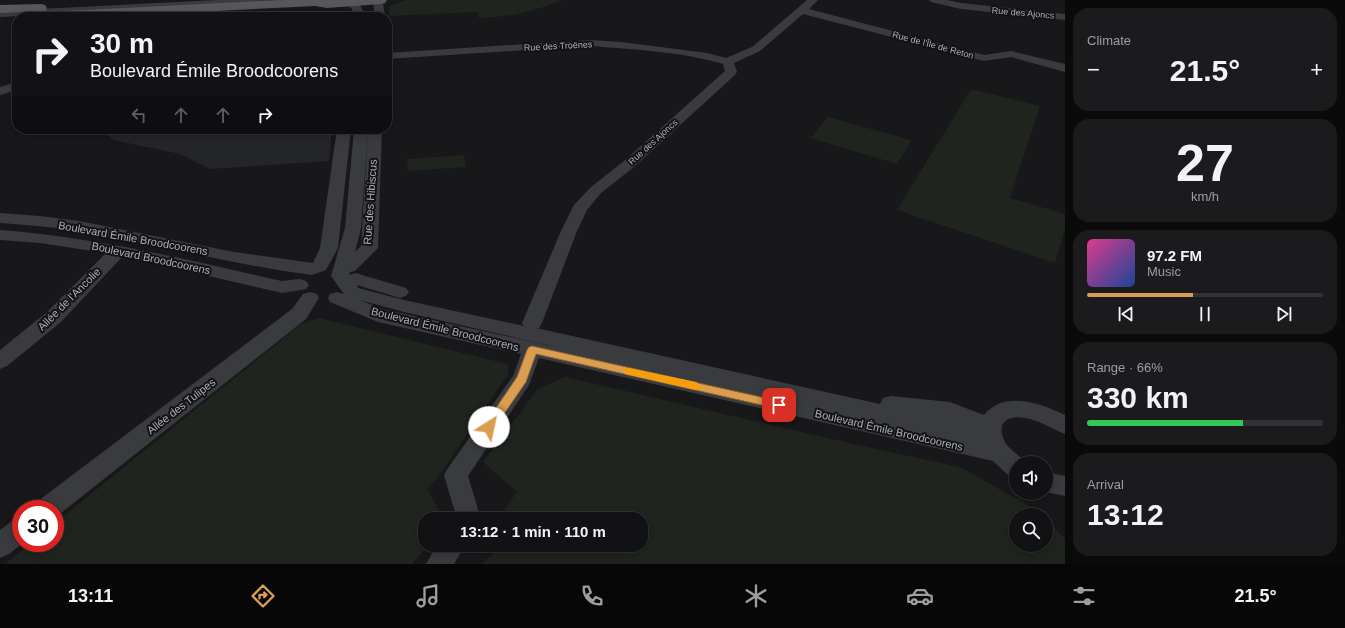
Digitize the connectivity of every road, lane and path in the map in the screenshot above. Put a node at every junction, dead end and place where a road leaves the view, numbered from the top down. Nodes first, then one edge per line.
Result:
1 (201, 0) edge
2 (275, 0) edge
3 (813, 0) edge
4 (934, 0) edge
5 (314, 1) edge
6 (373, 2) edge
7 (350, 3) junction
8 (0, 9) edge
9 (801, 10) junction
10 (39, 12) edge
11 (151, 12) edge
12 (358, 12) edge
13 (379, 12) edge
14 (12, 13) edge
15 (0, 14) edge
16 (12, 17) edge
17 (1065, 17) edge
18 (0, 18) edge
19 (392, 56) edge
20 (727, 62) junction
21 (1065, 68) edge
22 (12, 87) edge
23 (0, 91) edge
24 (343, 134) edge
25 (361, 134) edge
26 (375, 134) edge
27 (0, 218) edge
28 (0, 235) edge
29 (118, 250) junction
30 (316, 268) junction
31 (347, 280) junction
32 (305, 291) junction
33 (532, 323) junction
34 (532, 350) junction
35 (0, 361) edge
36 (1065, 425) edge
37 (993, 440) junction
38 (1009, 459) edge
39 (59, 500) edge
40 (467, 512) edge
41 (12, 536) edge
42 (0, 546) edge
43 (447, 552) edge
44 (438, 564) edge

1 - 8 main road
2 - 10 street
3 - 9 street
4 - 17 street, Rue des Ajoncs
5 - 7 main road
5 - 11 main road
6 - 7 main road
6 - 13 street
7 - 12 street
9 - 20 street
9 - 21 street, Rue de l'Île de Reton
14 - 15 street
16 - 18 main road
19 - 20 street, Rue des Troënes
20 - 33 street, Rue des Ajoncs
22 - 23 street
24 - 30 street
25 - 31 street, Rue des Hibiscus
26 - 31 street, Rue des Hibiscus
27 - 30 street, Boulevard Émile Broodcoorens
28 - 29 street, Boulevard Broodcoorens
29 - 32 street, Boulevard Broodcoorens
29 - 35 street, Allée de l'Ancolie
30 - 31 street, Boulevard Émile Broodcoorens
30 - 32 street, Allée des Tulipes
31 - 32 street, Boulevard Broodcoorens
31 - 33 street
31 - 34 street, Boulevard Émile Broodcoorens
31 - 37 street
32 - 39 street, Allée des Tulipes
33 - 37 street
34 - 37 street, Boulevard Émile Broodcoorens
34 - 40 street
36 - 37 street
37 - 38 street
41 - 42 street
43 - 44 street

